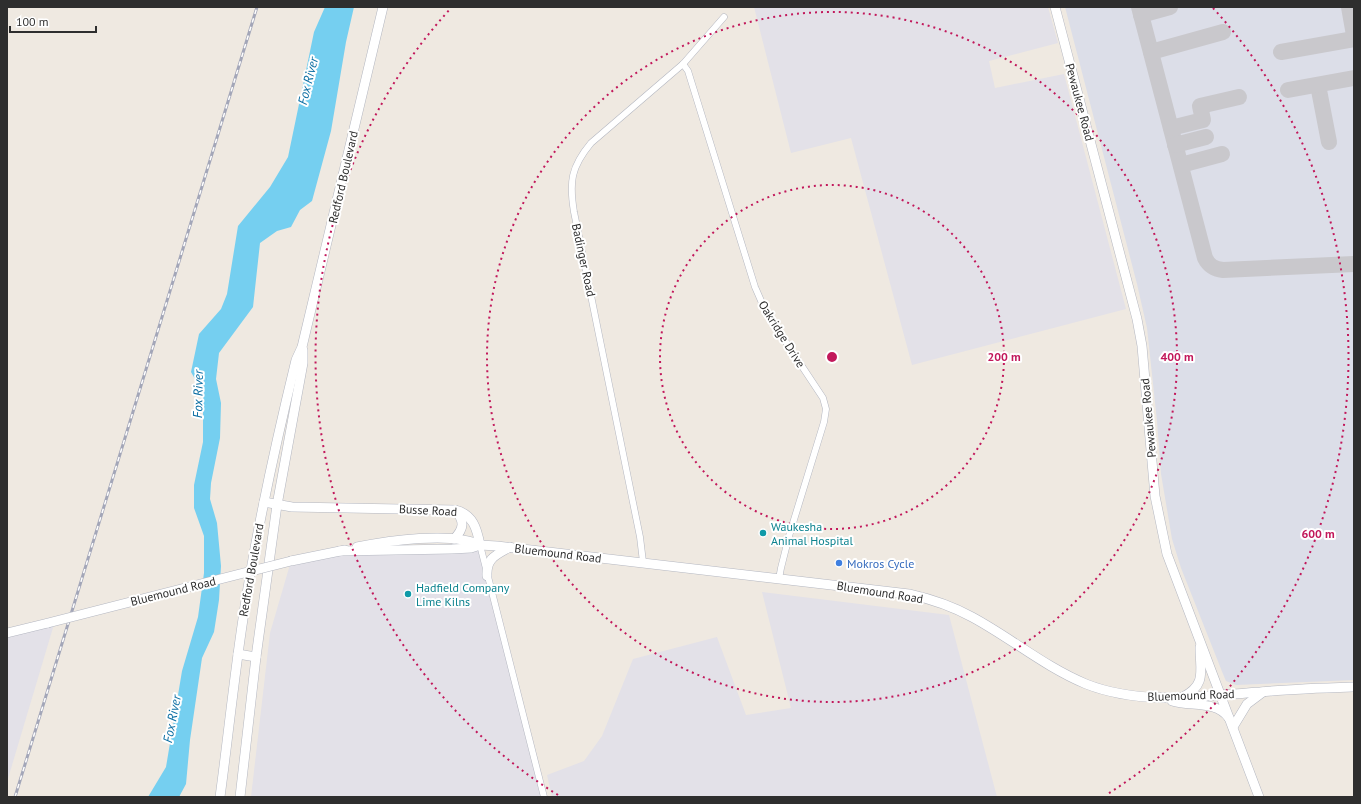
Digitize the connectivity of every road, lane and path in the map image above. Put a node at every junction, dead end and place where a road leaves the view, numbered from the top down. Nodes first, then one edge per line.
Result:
1 (383, 7) edge
2 (1055, 7) edge
3 (724, 17) dead end
4 (683, 64) junction
5 (302, 346) junction
6 (264, 502) junction
7 (277, 505) junction
8 (455, 510) junction
9 (454, 539) junction
10 (480, 545) junction
11 (511, 547) junction
12 (340, 551) junction
13 (643, 562) junction
14 (487, 576) junction
15 (779, 579) junction
16 (7, 634) edge
17 (1200, 641) junction
18 (238, 654) junction
19 (256, 657) junction
20 (1354, 687) edge
21 (1264, 691) junction
22 (1221, 695) junction
23 (1164, 698) junction
24 (1182, 698) junction
25 (1232, 725) junction
26 (220, 797) edge
27 (240, 797) edge
28 (544, 797) edge
29 (1259, 797) edge

1 - 5 main road, Redford Boulevard
2 - 17 main road, Pewaukee Road
3 - 4 street, Badinger Road
4 - 13 street, Badinger Road
4 - 15 street, Oakridge Drive
5 - 6 main road, Redford Boulevard
5 - 7 main road, Redford Boulevard
6 - 7 main road, Busse Road
6 - 18 main road, Redford Boulevard
7 - 8 main road, Busse Road
7 - 19 main road, Redford Boulevard
8 - 9 main road
8 - 10 main road, Busse Road
9 - 10 main road, Bluemound Road
9 - 12 main road, Bluemound Road
10 - 11 main road, Bluemound Road
10 - 12 main road, Bluemound Road
10 - 14 street, Busse Road
11 - 13 main road, Bluemound Road
11 - 14 main road
12 - 16 main road, Bluemound Road, bridge
13 - 15 main road, Bluemound Road
14 - 28 street, Busse Road
15 - 23 main road, Bluemound Road
17 - 22 main road, Pewaukee Road
17 - 24 main road
18 - 19 main road
18 - 26 main road, Redford Boulevard
19 - 27 main road, Redford Boulevard
20 - 21 main road, Bluemound Road
21 - 22 main road, Bluemound Road
21 - 25 main road
22 - 24 main road, Bluemound Road
22 - 25 main road, Pewaukee Road
23 - 24 main road, Bluemound Road
23 - 25 main road
25 - 29 main road, Pewaukee Road

